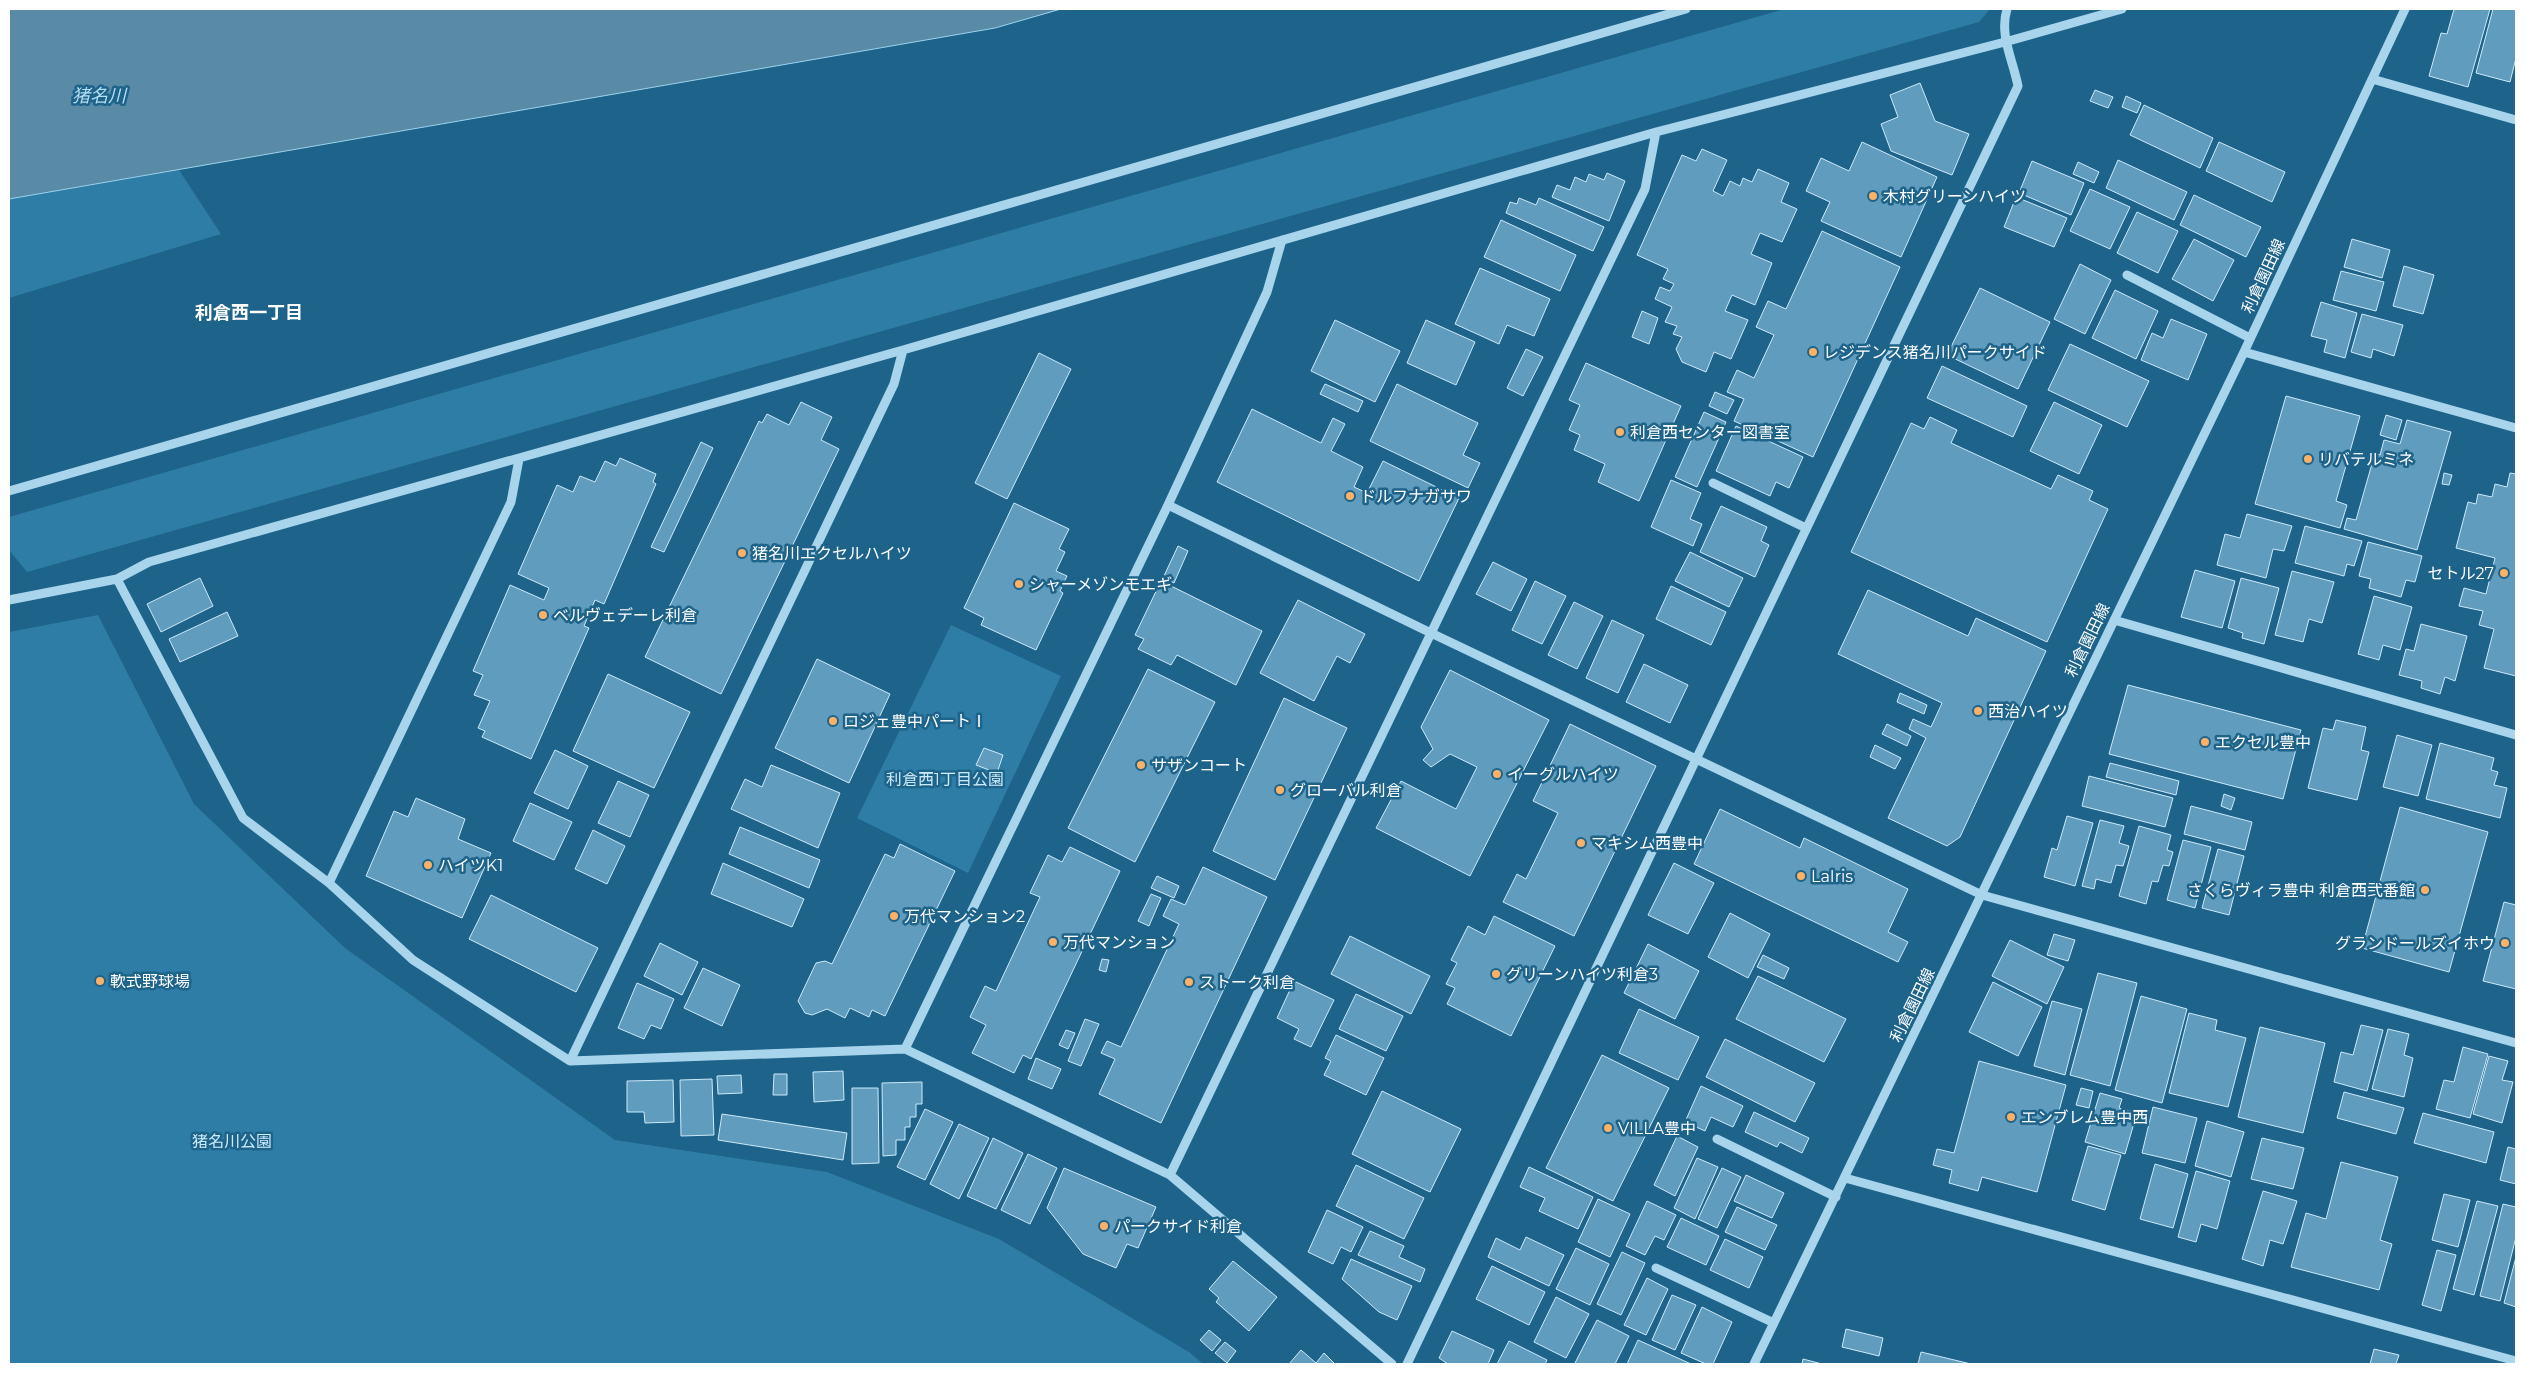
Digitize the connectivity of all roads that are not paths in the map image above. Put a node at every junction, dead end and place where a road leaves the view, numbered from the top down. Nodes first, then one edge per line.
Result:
1 (1686, 9) edge
2 (2007, 9) edge
3 (2122, 9) edge
4 (2405, 9) edge
5 (2005, 42) junction
6 (2372, 79) junction
7 (2516, 120) edge
8 (1656, 132) junction
9 (1282, 240) junction
10 (2127, 275) dead end
11 (2250, 338) junction
12 (903, 350) junction
13 (2244, 352) junction
14 (2516, 428) edge
15 (519, 459) junction
16 (1713, 483) dead end
17 (9, 491) edge
18 (1168, 505) junction
19 (1806, 528) junction
20 (117, 579) junction
21 (9, 600) edge
22 (2114, 620) junction
23 (1431, 633) junction
24 (2516, 735) edge
25 (1696, 758) junction
26 (329, 883) junction
27 (1982, 895) junction
28 (2516, 1042) edge
29 (905, 1049) junction
30 (570, 1061) junction
31 (1717, 1139) dead end
32 (1170, 1175) junction
33 (1845, 1178) junction
34 (1836, 1197) junction
35 (1656, 1268) dead end
36 (1774, 1323) junction
37 (2516, 1361) edge
38 (1392, 1364) edge
39 (1407, 1364) edge
40 (1754, 1364) edge

1 - 17 street
2 - 5 street
3 - 5 street
4 - 6 street, 利倉園田線
5 - 8 street
5 - 19 street
6 - 7 street
6 - 11 street, 利倉園田線
8 - 9 street
8 - 23 street
9 - 12 street
9 - 18 street
10 - 11 street
11 - 13 street, 利倉園田線
12 - 15 street
12 - 30 street
13 - 14 street
13 - 22 street, 利倉園田線
15 - 20 street
15 - 26 street
16 - 19 street
18 - 23 street
18 - 29 street
19 - 25 street
20 - 21 street
20 - 26 street
22 - 24 street
22 - 27 street, 利倉園田線
23 - 25 street
23 - 32 street
25 - 27 street
25 - 39 street
26 - 30 street
27 - 28 street
27 - 33 street, 利倉園田線
29 - 30 street
29 - 32 street
31 - 34 street
32 - 38 street
33 - 34 street, 利倉園田線
33 - 37 street
34 - 36 street, 利倉園田線
35 - 36 street
36 - 40 street, 利倉園田線

